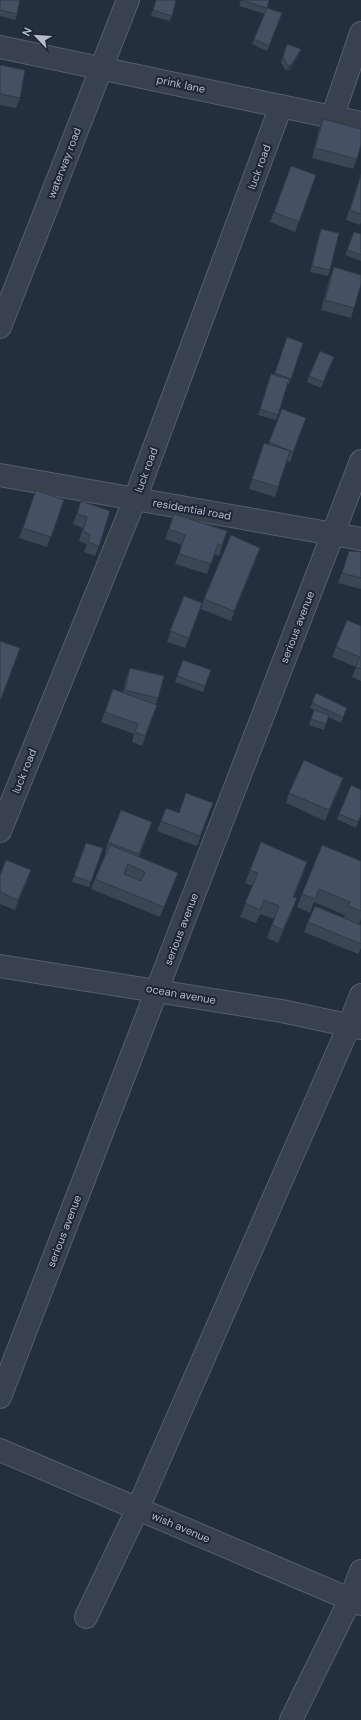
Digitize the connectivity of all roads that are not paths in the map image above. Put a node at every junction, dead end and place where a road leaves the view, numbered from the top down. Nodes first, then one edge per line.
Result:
1 (128, 0) edge
2 (361, 33) edge
3 (0, 47) edge
4 (101, 67) junction
5 (281, 106) junction
6 (332, 118) junction
7 (361, 123) edge
8 (0, 326) edge
9 (361, 461) edge
10 (0, 475) edge
11 (135, 499) junction
12 (333, 534) junction
13 (361, 539) edge
14 (0, 831) edge
15 (0, 966) edge
16 (157, 990) junction
17 (361, 995) edge
18 (355, 1027) edge
19 (0, 1397) edge
20 (0, 1450) edge
21 (138, 1508) junction
22 (361, 1571) edge
23 (355, 1602) edge
24 (86, 1617) dead end
25 (291, 1720) edge

1 - 4 street, waterway road
2 - 6 street
3 - 4 street, prink lane
4 - 5 street, prink lane
4 - 8 street, waterway road
5 - 6 street, prink lane
5 - 11 street, luck road
6 - 7 street, prink lane
9 - 12 street, serious avenue
10 - 11 street, residential road
11 - 12 street, residential road
11 - 14 street, luck road
12 - 13 street, residential road
12 - 16 street, serious avenue
15 - 16 street, ocean avenue
16 - 18 street, ocean avenue
16 - 19 street, serious avenue
17 - 18 street
18 - 21 street
20 - 21 street, wish avenue
21 - 23 street, wish avenue
21 - 24 street
22 - 23 street
23 - 25 street

